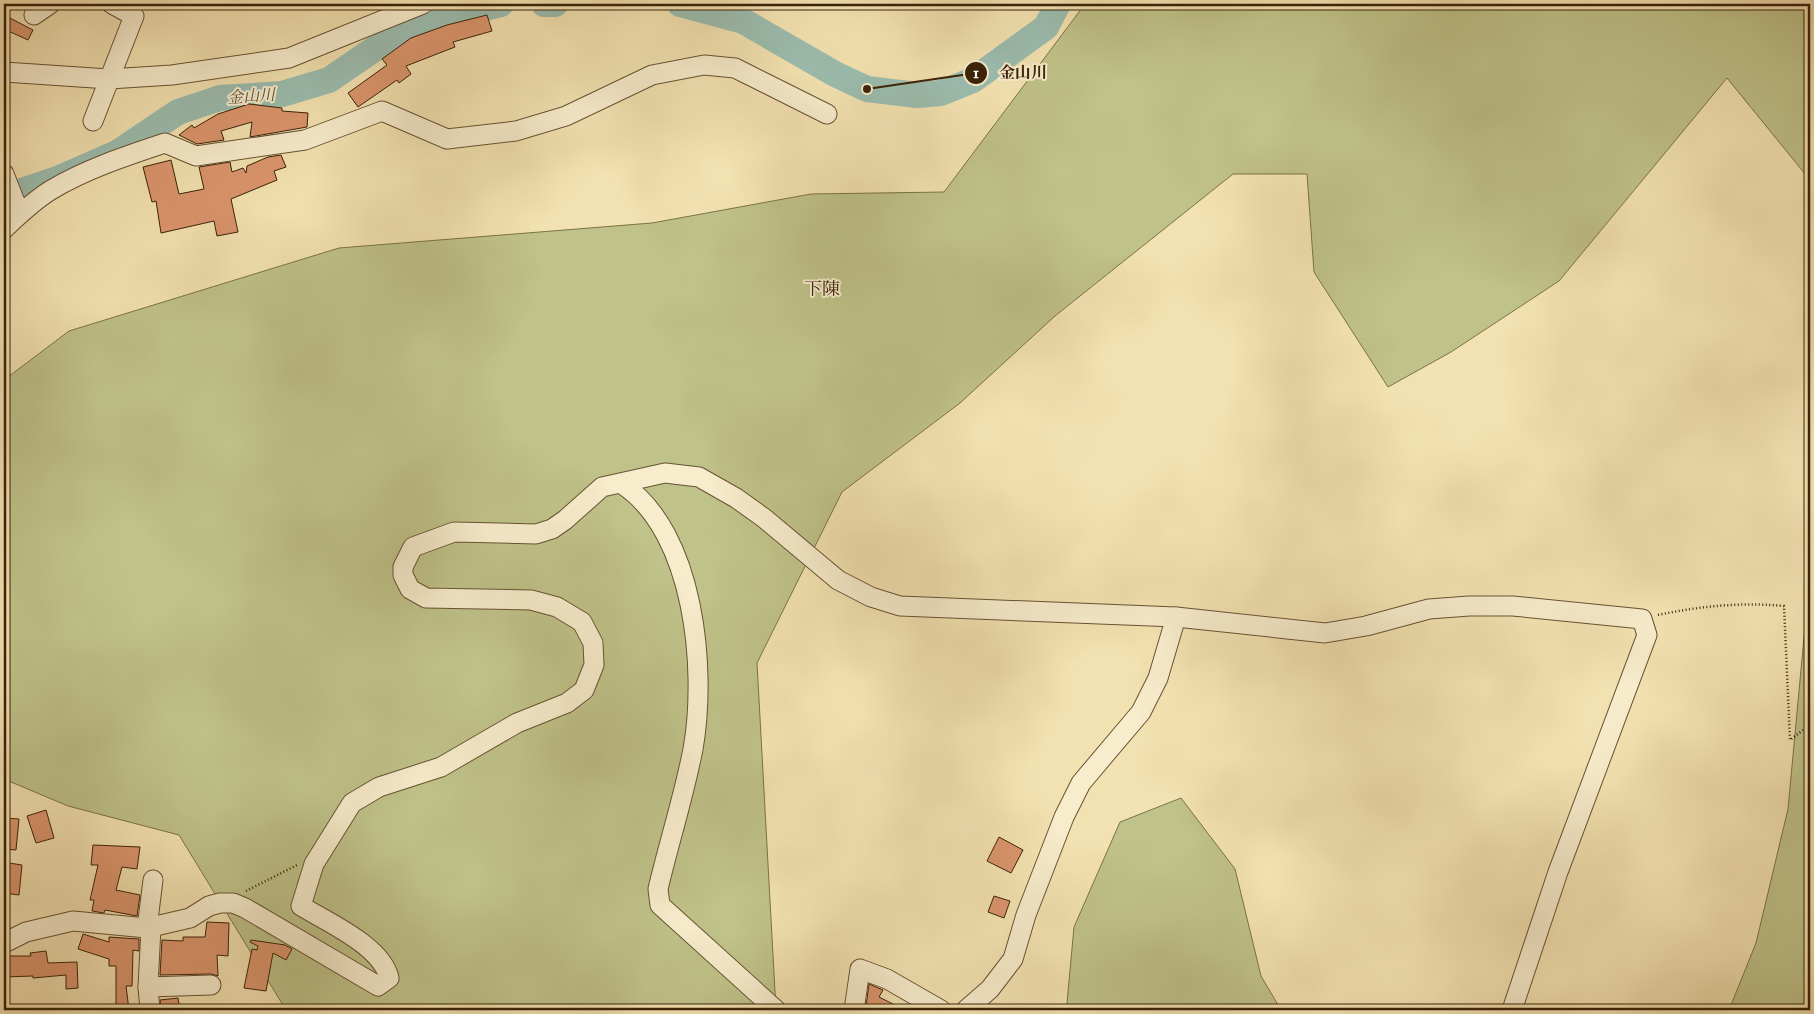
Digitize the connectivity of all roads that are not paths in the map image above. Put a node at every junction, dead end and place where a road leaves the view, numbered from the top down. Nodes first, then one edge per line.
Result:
1 (50, 4) edge
2 (112, 4) edge
3 (423, 4) edge
4 (137, 10) edge
5 (34, 15) dead end
6 (4, 72) edge
7 (109, 79) junction
8 (827, 114) dead end
9 (93, 121) dead end
10 (4, 174) edge
11 (23, 211) junction
12 (4, 229) edge
13 (622, 484) junction
14 (1176, 617) junction
15 (153, 880) dead end
16 (149, 927) junction
17 (4, 943) edge
18 (211, 985) dead end
19 (148, 986) junction
20 (150, 1010) edge
21 (776, 1010) edge
22 (854, 1010) edge
23 (941, 1010) edge
24 (966, 1010) edge
25 (1512, 1010) edge

1 - 5 street
2 - 4 street
3 - 7 street
4 - 7 street
6 - 7 street
7 - 9 street
8 - 11 street
10 - 11 street
11 - 12 street
13 - 14 street
13 - 16 street
13 - 21 street
14 - 24 street
14 - 25 street
15 - 16 street
16 - 17 street
16 - 19 street
18 - 19 street
19 - 20 street
22 - 23 street

